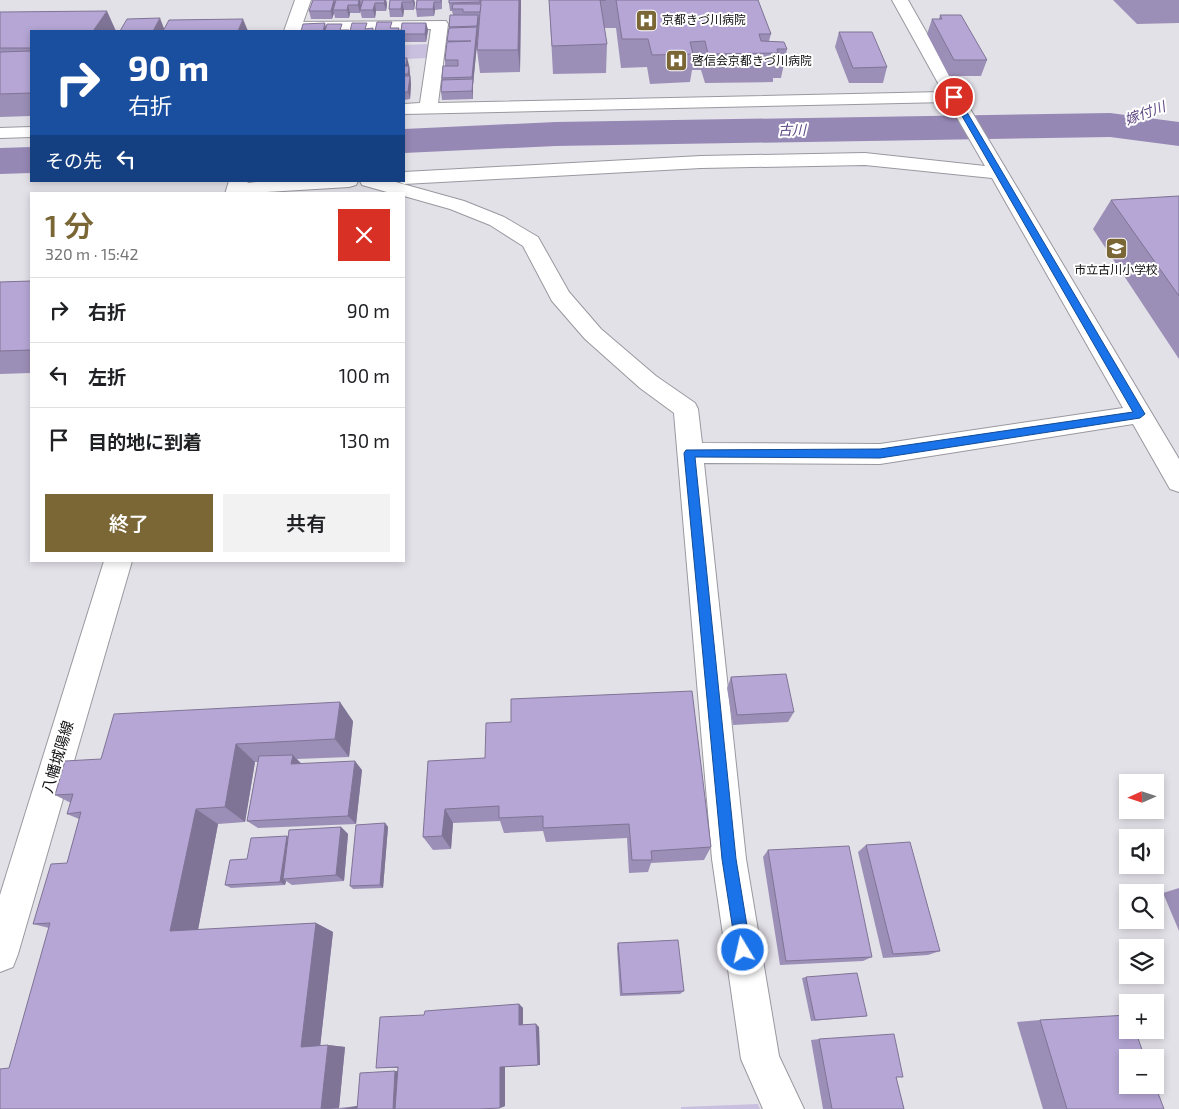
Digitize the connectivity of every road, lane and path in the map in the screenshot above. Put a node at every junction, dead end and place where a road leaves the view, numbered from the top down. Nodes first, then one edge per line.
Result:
1 (303, 0) edge
2 (900, 0) edge
3 (293, 29) edge
4 (954, 97) junction
5 (428, 108) junction
6 (405, 109) edge
7 (30, 132) edge
8 (0, 133) edge
9 (997, 169) junction
10 (405, 178) edge
11 (333, 182) edge
12 (373, 182) edge
13 (237, 188) edge
14 (1140, 414) junction
15 (690, 453) junction
16 (1179, 482) edge
17 (118, 562) edge
18 (0, 954) edge
19 (784, 1109) edge

1 - 3 street
2 - 4 street
3 - 5 street
4 - 5 street
4 - 9 street
5 - 6 street
7 - 8 street
9 - 10 street
9 - 14 street
11 - 13 street
12 - 15 street
14 - 15 street
14 - 16 street
15 - 19 street
17 - 18 street, 八幡城陽線

